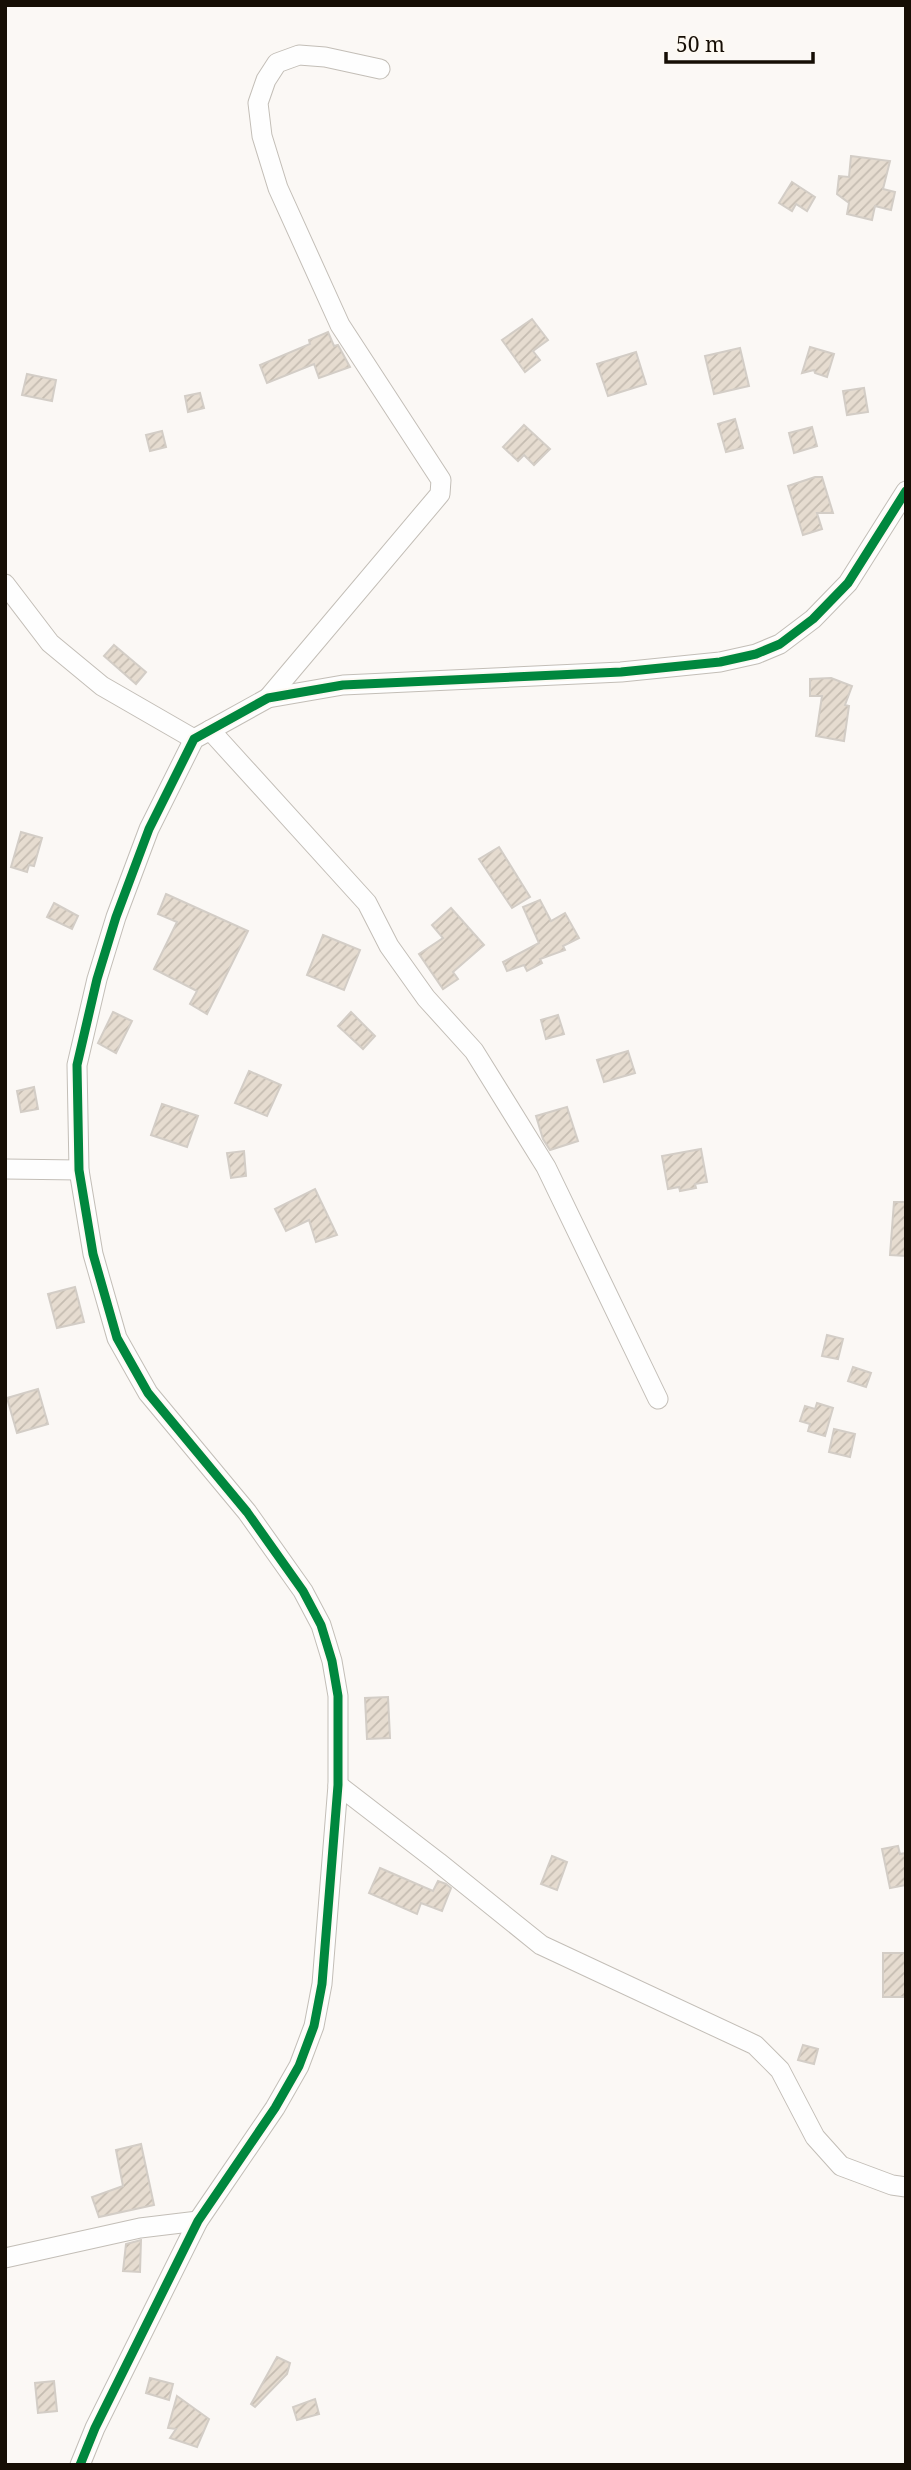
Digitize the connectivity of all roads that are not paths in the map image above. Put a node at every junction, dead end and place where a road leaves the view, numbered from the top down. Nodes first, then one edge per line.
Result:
1 (380, 69) dead end
2 (906, 491) edge
3 (5, 584) edge
4 (268, 698) junction
5 (202, 735) junction
6 (5, 1169) edge
7 (79, 1170) junction
8 (658, 1399) dead end
9 (338, 1786) junction
10 (906, 2187) edge
11 (198, 2221) junction
12 (5, 2258) edge
13 (80, 2465) edge

1 - 4 street
2 - 4 street
3 - 5 street
4 - 5 street
5 - 7 street
5 - 8 street
6 - 7 street
7 - 9 street
9 - 10 street
9 - 11 street
11 - 12 street
11 - 13 street

